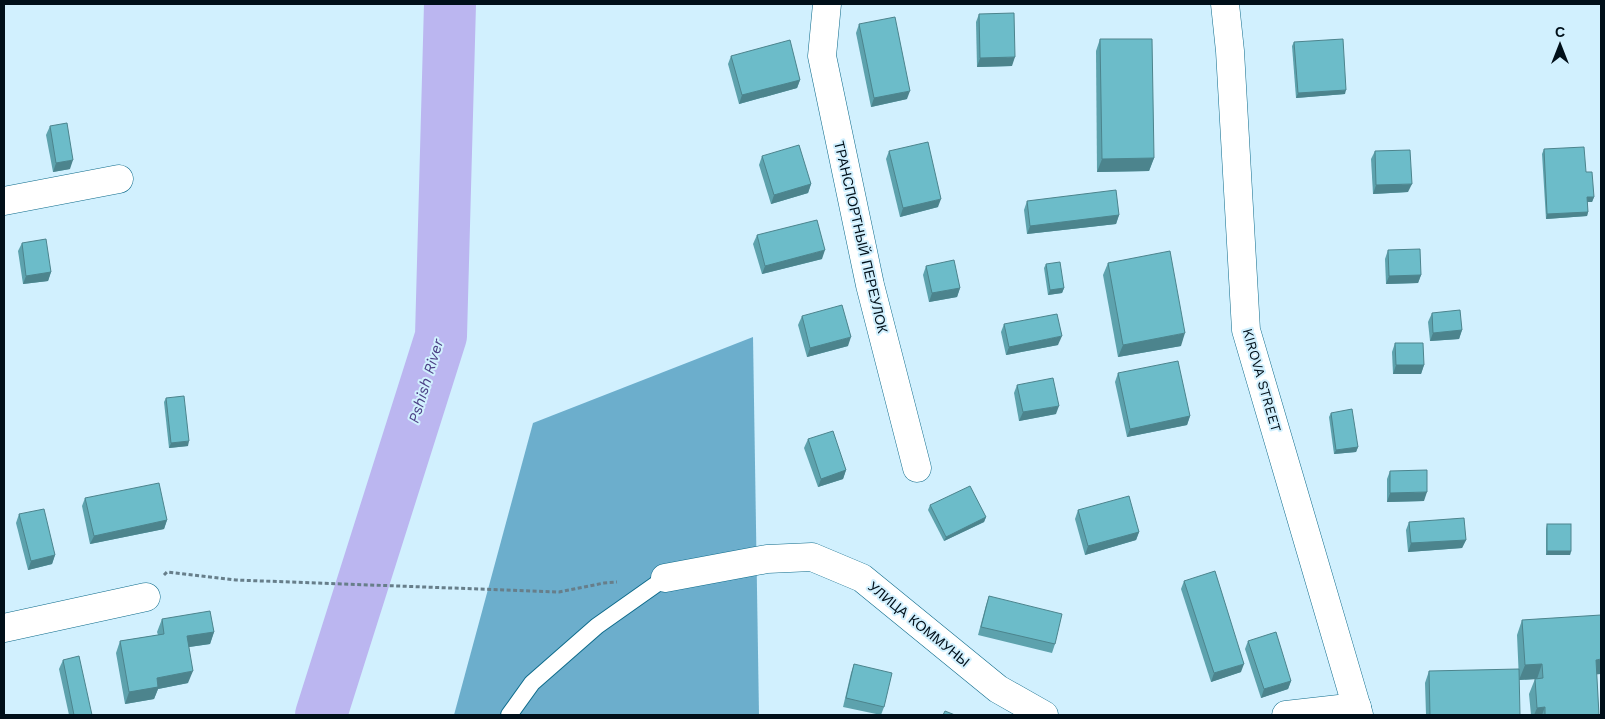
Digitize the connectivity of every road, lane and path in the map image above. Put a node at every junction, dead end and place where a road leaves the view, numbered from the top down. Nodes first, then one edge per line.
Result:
1 (827, 4) edge
2 (1225, 4) edge
3 (119, 179) dead end
4 (4, 201) edge
5 (917, 468) dead end
6 (664, 578) joint
7 (621, 582) dead end
8 (146, 597) joint
9 (4, 628) edge
10 (1358, 711) edge
11 (509, 715) edge
12 (1044, 715) edge
13 (1286, 715) edge

1 - 5 street, ТРАНСПОРТНЫЙ ПЕРЕУЛОК
2 - 10 street, KIROVA STREET
3 - 4 street
6 - 11 lane
6 - 12 street, УЛИЦА КОММУНЫ
7 - 8 path
8 - 9 street
10 - 13 street

